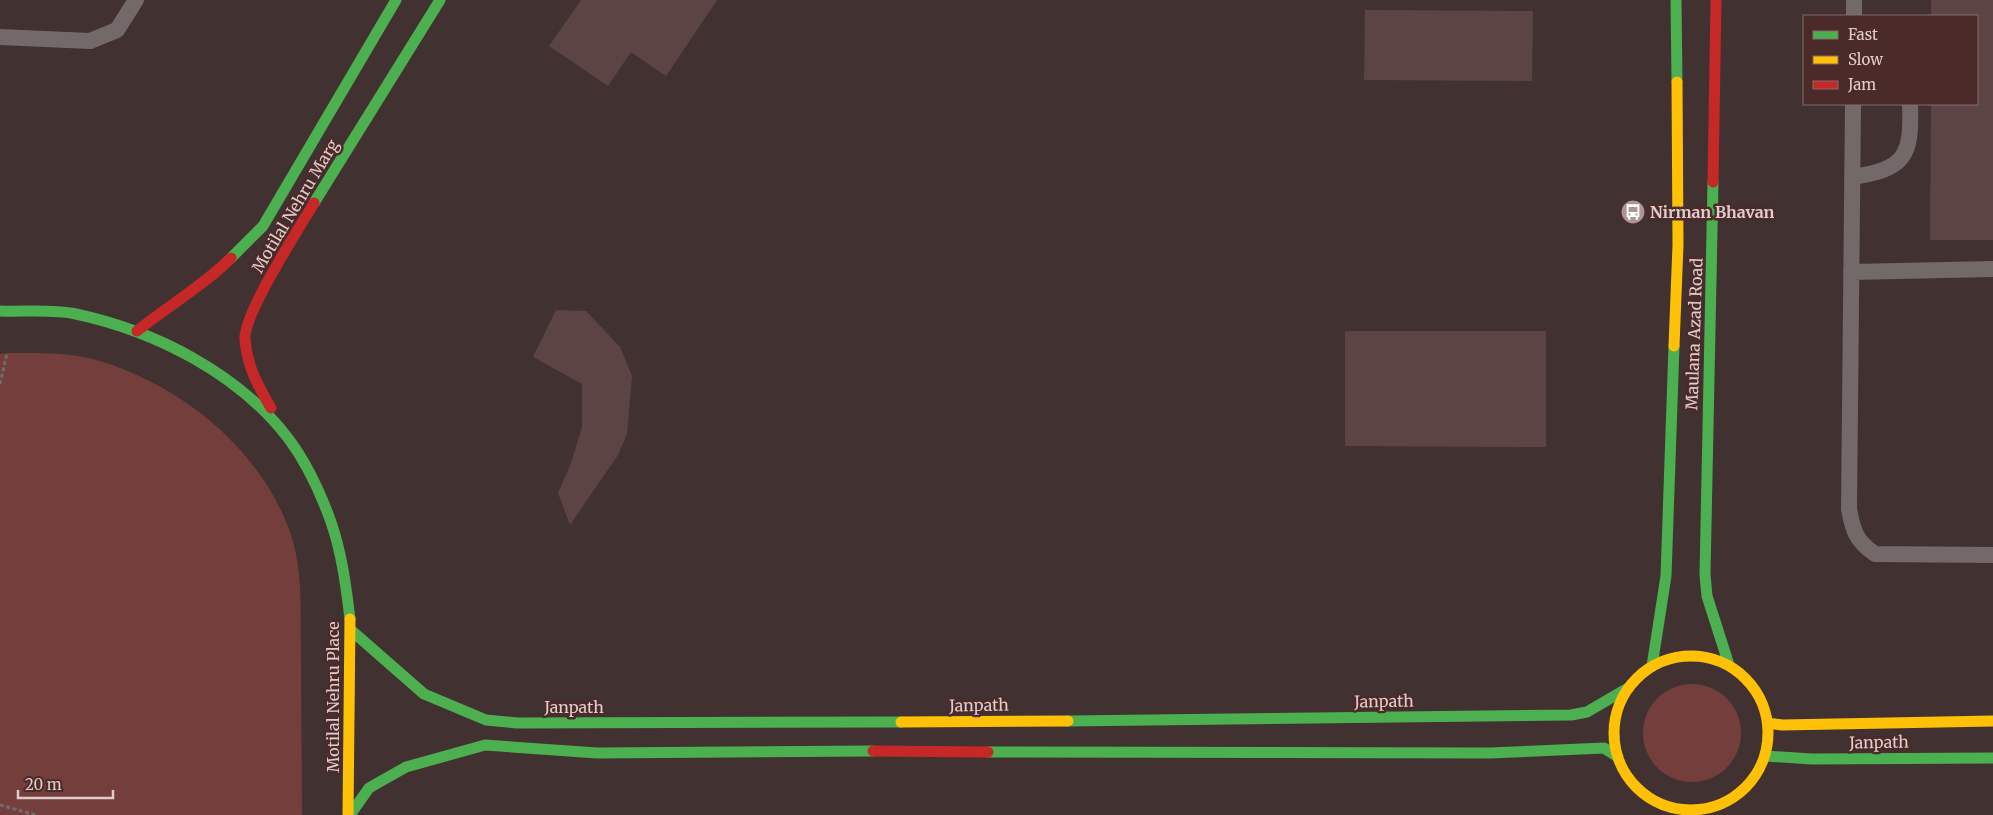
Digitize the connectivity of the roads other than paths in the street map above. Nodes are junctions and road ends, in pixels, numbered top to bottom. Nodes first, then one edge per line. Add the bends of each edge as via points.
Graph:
1 (136, 0) edge
2 (396, 0) edge
3 (440, 0) edge
4 (1676, 0) edge
5 (1716, 0) edge
6 (1854, 0) edge
7 (1854, 15) edge
8 (0, 37) edge
9 (1853, 105) edge
10 (1910, 105) edge
11 (1852, 177) junction
12 (1993, 269) edge
13 (1851, 272) junction
14 (0, 311) edge
15 (137, 331) junction
16 (288, 438) junction
17 (1993, 555) edge
18 (352, 630) junction
19 (1728, 665) junction
20 (1652, 666) junction
21 (1628, 688) junction
22 (1993, 721) edge
23 (1768, 723) junction
24 (1765, 756) junction
25 (1618, 757) junction
26 (1993, 758) edge
27 (1634, 785) junction
28 (1736, 796) junction
29 (1637, 800) dead end
30 (349, 815) edge
31 (1725, 815) edge

1 - 8 lane via 117,30 90,41
2 - 15 main road, Motilal Nehru Marg via 263,226 215,274
3 - 16 main road, Motilal Nehru Marg via 289,244 259,297 244,338 253,378
4 - 20 main road, Maulana Azad Road via 1676,313 1666,576
5 - 19 main road, Maulana Azad Road via 1705,575 1707,596
6 - 7 lane
9 - 11 lane
10 - 11 lane via 1911,132 1908,147 1900,160 1877,173
11 - 13 lane
12 - 13 lane
13 - 17 lane via 1849,509 1852,528 1861,544 1875,554
14 - 15 main road, Motilal Nehru Place via 74,314
15 - 16 main road, Motilal Nehru Place via 193,357 244,393
16 - 18 main road, Motilal Nehru Place via 307,468 331,522 344,569
18 - 21 main road, Janpath via 424,694 486,720 517,723 1571,715 1587,712
18 - 30 main road, Motilal Nehru Place
19 - 20 main road via 1710,657 1690,655 1670,658
19 - 23 main road via 1755,689
20 - 21 main road
21 - 25 main road via 1615,721
22 - 23 main road, Janpath
23 - 24 main road
24 - 26 main road, Janpath via 1812,759
24 - 28 main road via 1754,778
25 - 27 main road
25 - 30 main road via 1604,748 1298,754 597,753 485,744 406,767 369,788
27 - 28 main road via 1649,798 1683,810 1702,810
27 - 29 main road
28 - 31 main road

